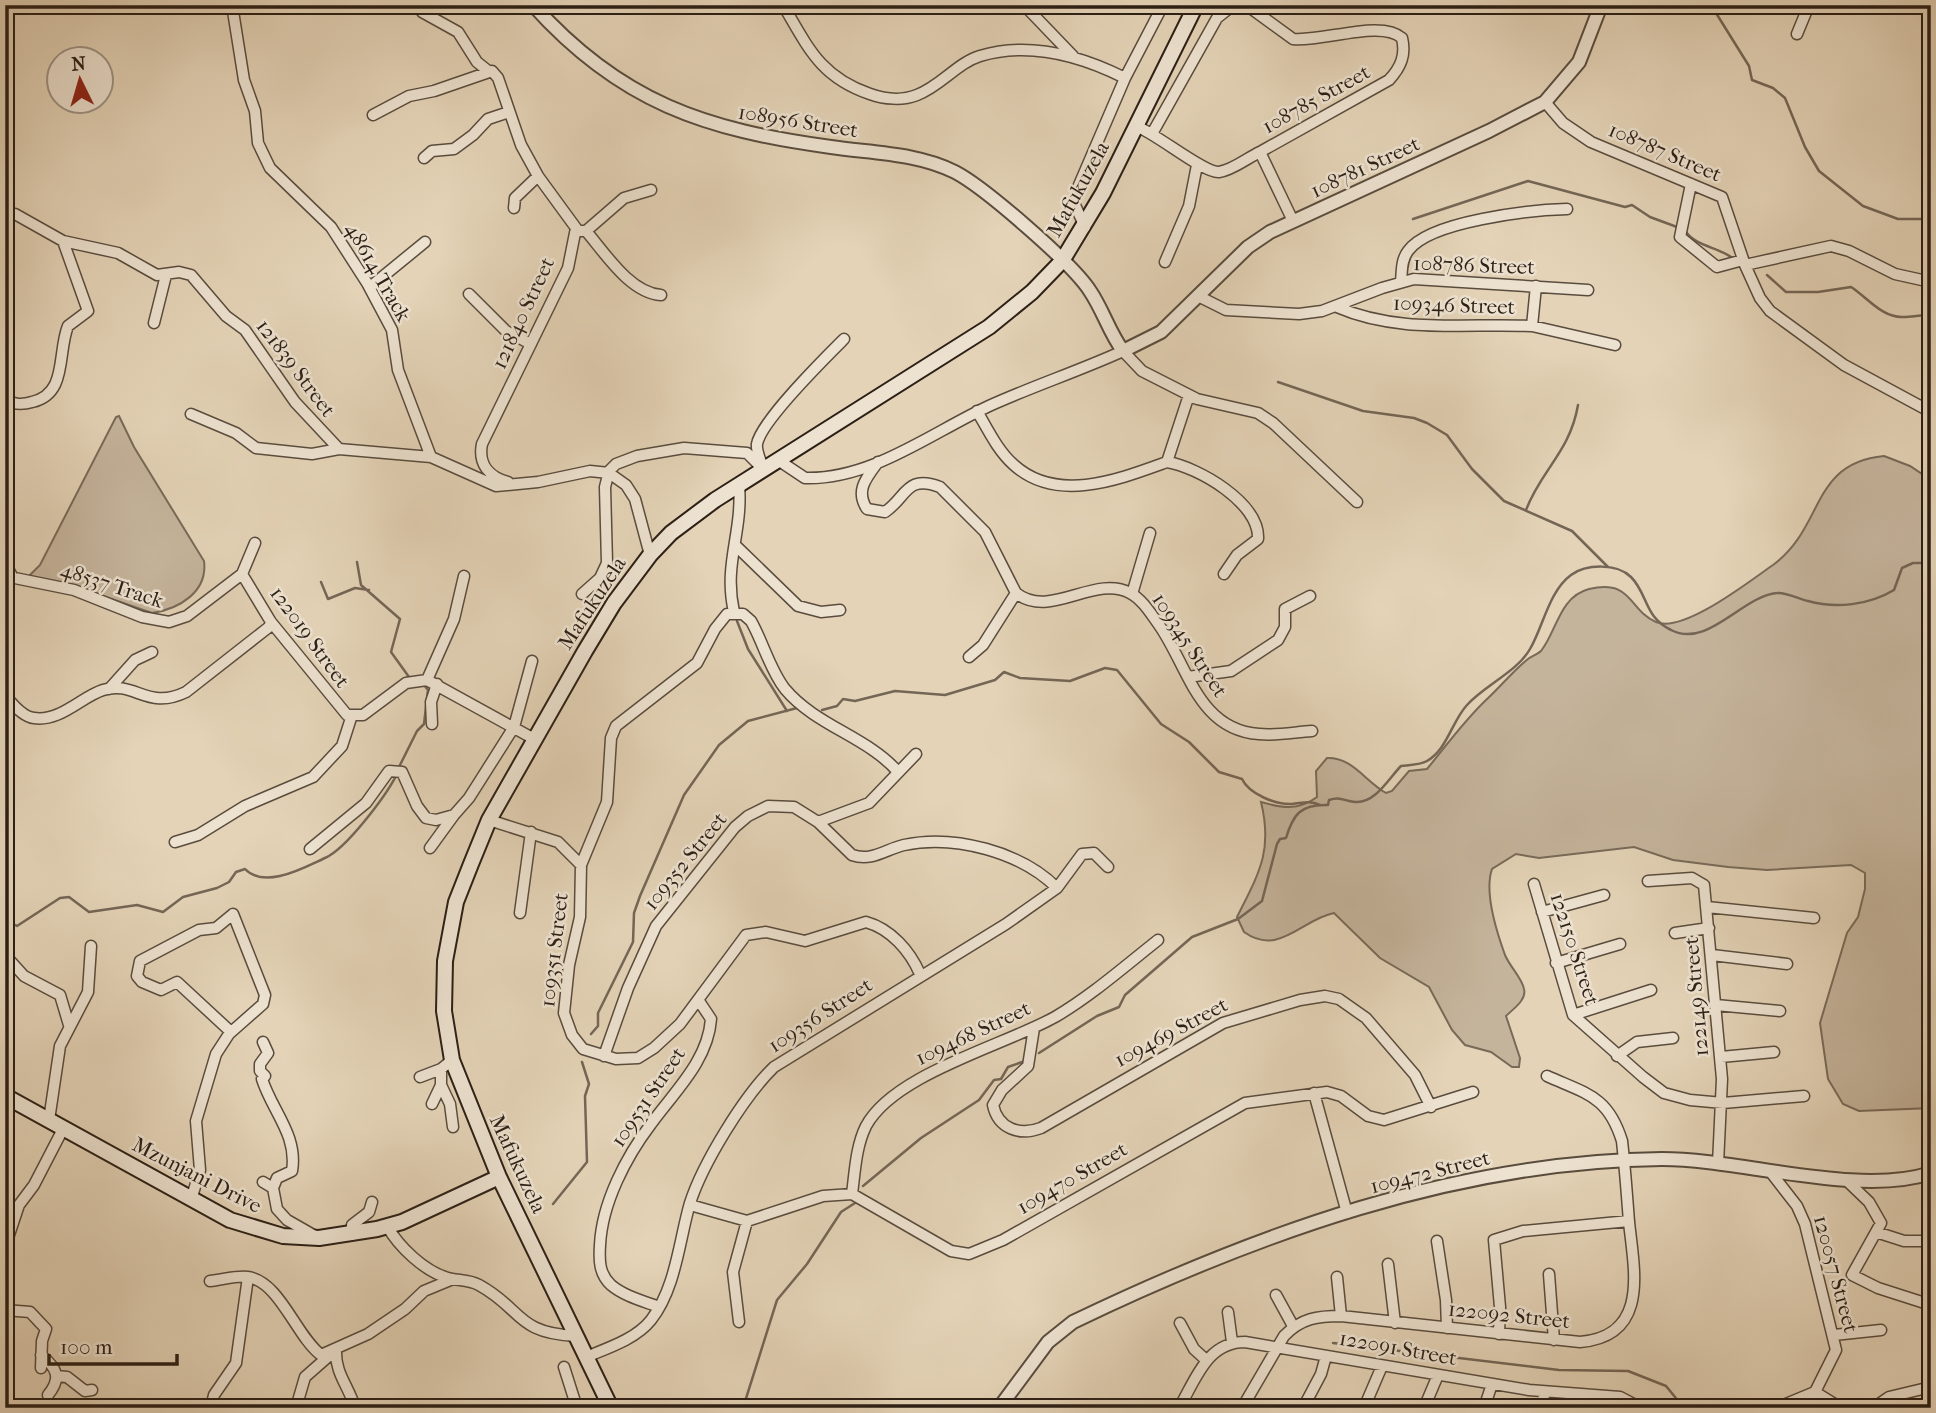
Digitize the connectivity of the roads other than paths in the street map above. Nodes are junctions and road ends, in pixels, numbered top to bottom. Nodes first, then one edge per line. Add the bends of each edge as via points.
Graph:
1 (232, 5) edge
2 (533, 5) edge
3 (783, 5) edge
4 (1024, 5) edge
5 (1163, 5) edge
6 (1196, 5) edge
7 (1601, 5) edge
8 (1809, 5) edge
9 (422, 12) dead end
10 (1797, 34) dead end
11 (1073, 57) junction
12 (487, 70) junction
13 (1125, 78) junction
14 (1545, 102) junction
15 (509, 112) junction
16 (373, 115) dead end
17 (1136, 126) junction
18 (1153, 132) junction
19 (1260, 152) junction
20 (424, 158) dead end
21 (1197, 164) junction
22 (538, 176) junction
23 (1691, 184) junction
24 (651, 190) dead end
25 (514, 208) dead end
26 (1567, 209) dead end
27 (5, 214) edge
28 (1293, 221) junction
29 (1085, 227) junction
30 (581, 231) junction
31 (63, 241) junction
32 (425, 242) dead end
33 (1062, 261) junction
34 (1165, 262) dead end
35 (1744, 263) junction
36 (166, 275) junction
37 (1401, 282) junction
38 (1931, 282) edge
39 (1536, 286) junction
40 (370, 287) junction
41 (1588, 290) dead end
42 (469, 294) dead end
43 (661, 295) dead end
44 (1200, 297) junction
45 (1337, 307) junction
46 (154, 323) dead end
47 (1532, 326) junction
48 (844, 339) dead end
49 (531, 344) junction
50 (1615, 345) dead end
51 (1123, 351) junction
52 (1189, 395) junction
53 (5, 399) edge
54 (977, 411) junction
55 (1931, 412) edge
56 (191, 414) dead end
57 (339, 449) junction
58 (430, 457) junction
59 (778, 460) junction
60 (878, 462) junction
61 (1167, 462) junction
62 (763, 469) junction
63 (609, 473) junction
64 (519, 485) junction
65 (739, 485) junction
66 (1357, 502) dead end
67 (1150, 533) dead end
68 (255, 543) dead end
69 (735, 545) junction
70 (650, 555) junction
71 (5, 563) edge
72 (1224, 573) dead end
73 (242, 574) junction
74 (8, 576) edge
75 (464, 576) dead end
76 (1016, 593) junction
77 (582, 594) dead end
78 (1132, 594) junction
79 (1310, 596) dead end
80 (840, 610) dead end
81 (734, 612) junction
82 (271, 622) junction
83 (152, 652) dead end
84 (969, 657) dead end
85 (532, 661) dead end
86 (1188, 677) junction
87 (432, 682) junction
88 (109, 689) junction
89 (5, 695) edge
90 (352, 715) junction
91 (432, 724) dead end
92 (514, 727) junction
93 (1312, 731) dead end
94 (536, 740) junction
95 (916, 754) dead end
96 (898, 772) junction
97 (454, 815) junction
98 (489, 820) junction
99 (818, 822) junction
100 (531, 832) junction
101 (175, 842) dead end
102 (430, 848) dead end
103 (310, 849) dead end
104 (581, 865) junction
105 (1108, 867) dead end
106 (1648, 881) dead end
107 (1534, 884) dead end
108 (1057, 888) junction
109 (1604, 895) dead end
110 (1707, 907) junction
111 (1542, 912) junction
112 (520, 913) dead end
113 (1814, 918) dead end
114 (1709, 928) junction
115 (1675, 933) dead end
116 (1158, 940) dead end
117 (1620, 944) dead end
118 (91, 946) dead end
119 (5, 955) edge
120 (1712, 955) junction
121 (1556, 963) junction
122 (1787, 964) dead end
123 (920, 974) junction
124 (1651, 990) dead end
125 (699, 1001) junction
126 (1716, 1005) junction
127 (1780, 1011) dead end
128 (1573, 1015) junction
129 (69, 1025) junction
130 (1034, 1028) junction
131 (231, 1032) junction
132 (1673, 1038) dead end
133 (263, 1042) dead end
134 (1773, 1052) dead end
135 (604, 1056) junction
136 (1617, 1056) junction
137 (1721, 1057) junction
138 (446, 1065) junction
139 (1547, 1076) dead end
140 (420, 1077) dead end
141 (441, 1085) junction
142 (1473, 1092) dead end
143 (1314, 1093) junction
144 (5, 1096) edge
145 (1804, 1096) dead end
146 (1723, 1103) junction
147 (432, 1104) dead end
148 (1431, 1107) junction
149 (49, 1120) junction
150 (453, 1127) dead end
151 (63, 1129) junction
152 (1625, 1161) junction
153 (1718, 1164) junction
154 (1769, 1170) junction
155 (1931, 1173) edge
156 (499, 1177) junction
157 (1844, 1178) junction
158 (263, 1182) dead end
159 (273, 1188) junction
160 (852, 1194) junction
161 (191, 1200) junction
162 (372, 1202) dead end
163 (690, 1205) junction
164 (1347, 1213) junction
165 (747, 1221) junction
166 (1629, 1221) junction
167 (387, 1226) junction
168 (1876, 1233) junction
169 (352, 1235) junction
170 (319, 1238) junction
171 (1437, 1241) dead end
172 (1931, 1241) edge
173 (6, 1254) edge
174 (1388, 1264) dead end
175 (1549, 1274) dead end
176 (248, 1277) junction
177 (1337, 1277) dead end
178 (453, 1279) junction
179 (210, 1282) dead end
180 (1276, 1295) dead end
181 (1931, 1305) edge
182 (659, 1307) junction
183 (5, 1310) edge
184 (1228, 1312) dead end
185 (1342, 1316) junction
186 (739, 1322) dead end
187 (1180, 1323) dead end
188 (1395, 1323) junction
189 (1293, 1326) junction
190 (1447, 1328) junction
191 (1881, 1330) dead end
192 (1499, 1334) junction
193 (1834, 1335) junction
194 (576, 1336) junction
195 (1554, 1339) junction
196 (1232, 1342) junction
197 (1276, 1347) junction
198 (336, 1350) junction
199 (41, 1355) junction
200 (1326, 1356) junction
201 (586, 1357) junction
202 (1206, 1360) junction
203 (1382, 1366) junction
204 (564, 1367) dead end
205 (41, 1368) dead end
206 (1438, 1375) junction
207 (57, 1376) junction
208 (1492, 1384) junction
209 (92, 1390) dead end
210 (1929, 1390) edge
211 (1544, 1392) junction
212 (1815, 1392) junction
213 (48, 1395) dead end
214 (211, 1408) edge
215 (296, 1408) edge
216 (355, 1408) edge
217 (577, 1408) edge
218 (611, 1408) edge
219 (999, 1408) edge
220 (1179, 1408) edge
221 (1242, 1408) edge
222 (1303, 1408) edge
223 (1364, 1408) edge
224 (1424, 1408) edge
225 (1484, 1408) edge
226 (1543, 1408) edge
227 (1641, 1408) edge
228 (1776, 1408) edge
229 (1841, 1408) edge
230 (1873, 1408) edge

1 - 40 street, 48614 Track via 244,80 265,162 331,227
2 - 33 street, 108956 Street via 576,48 649,99 755,136 943,166 985,193
3 - 11 street via 823,68 850,87 874,96 898,99 917,95 983,55 1031,50
4 - 11 street
5 - 13 street
6 - 17 main road, Mafukuzela
7 - 14 street, 108781 Street via 1579,62
8 - 10 street
9 - 12 street via 458,32
11 - 13 street
12 - 15 street via 498,78
12 - 16 street via 402,98
13 - 29 street via 1075,196 1074,208
14 - 23 street, 108787 Street via 1563,123 1591,142
14 - 28 street, 108781 Street
15 - 20 street via 488,119 454,149
15 - 22 street
17 - 18 street, 108785 Street
17 - 29 main road, Mafukuzela
18 - 19 street, 108785 Street via 1217,18 1232,6 1249,7 1293,39 1386,30 1402,38 1403,59 1389,80
18 - 21 street, 108785 Street
19 - 21 street, 108785 Street via 1220,172
19 - 28 street, 108785 Street
21 - 34 street via 1189,206
22 - 25 street via 514,198
22 - 30 street
23 - 35 street, 108787 Street via 1726,202
23 - 35 street via 1680,228 1687,245 1717,267
24 - 30 street via 624,198
26 - 37 street via 1479,221 1424,237 1405,256
27 - 31 street, 121839 Street via 15,214
28 - 44 street, 108781 Street via 1248,247
29 - 33 main road, Mafukuzela
30 - 43 street via 638,286
30 - 49 street, 121840 Street
31 - 36 street, 121839 Street via 118,253 152,273
31 - 53 street via 88,311 68,326 60,373 48,395 26,404
32 - 40 street
33 - 51 street, 108956 Street via 1091,292
33 - 59 main road, Mafukuzela via 989,327
35 - 38 street via 1831,246 1895,274
35 - 55 street, 108787 Street via 1764,305 1789,327 1851,370
36 - 46 street
36 - 57 street, 121839 Street via 191,275 226,316 245,330 295,402
37 - 39 street, 108786 Street via 1426,279
37 - 45 street, 108786 Street
39 - 41 street, 108786 Street
39 - 47 street, 109346 Street
40 - 58 street, 48614 Track via 392,330 398,370
42 - 49 street via 506,331
44 - 45 street, 108786 Street via 1226,310 1258,313 1309,313
44 - 51 street, 108781 Street via 1161,332
45 - 47 street, 109346 Street via 1385,323
47 - 50 street
48 - 62 street via 760,436 757,448
49 - 64 street, 121840 Street via 481,451 489,474
51 - 52 street via 1142,372
51 - 54 street
52 - 61 street
52 - 66 street via 1258,413
54 - 60 street
54 - 61 street via 1015,467 1058,488
56 - 57 street via 236,433 256,448 312,454
57 - 58 street
58 - 64 street via 490,484
59 - 60 street via 798,475 817,479
59 - 62 main road, Mafukuzela
60 - 76 street via 861,487 867,509 886,512 915,484 940,487 985,531
61 - 72 street via 1225,487 1255,526 1258,539 1237,555
62 - 63 street via 747,453 684,448 625,460
62 - 65 main road, Mafukuzela
63 - 64 street via 590,471
63 - 70 street via 626,485 635,499
63 - 77 street via 604,513 607,563 600,579
65 - 69 street via 740,523
65 - 70 main road, Mafukuzela via 681,526
67 - 78 street
68 - 73 street
69 - 80 street via 799,606 821,612
69 - 81 street via 729,580
70 - 94 main road, Mafukuzela via 614,603
71 - 74 street
73 - 74 street, 48537 Track via 187,615 161,622 91,595
73 - 82 street, 122019 Street
75 - 87 street
76 - 78 street, 109345 Street via 1037,603 1108,590
76 - 84 street via 983,645
78 - 86 street, 109345 Street via 1162,629
79 - 86 street via 1285,609 1285,627 1278,640 1239,667
81 - 96 street via 751,621 786,689
81 - 104 street via 721,618 697,663 615,726 605,810
82 - 88 street via 172,700
82 - 90 street, 122019 Street via 341,710
83 - 88 street via 135,660
85 - 92 street
86 - 93 street, 109345 Street via 1203,704 1231,727 1263,735
87 - 90 street, 122019 Street via 406,683 363,715
87 - 91 street
87 - 92 street
88 - 89 street via 37,719 24,714
90 - 101 street via 342,746 313,777
92 - 94 street
92 - 97 street
94 - 98 main road, Mafukuzela
95 - 96 street
96 - 99 street via 869,803
97 - 102 street
97 - 103 street via 426,818 402,772 389,771 366,803
98 - 100 street, 109351 Street
98 - 138 main road, Mafukuzela via 456,902 448,937
99 - 108 street, 109352 Street via 859,857 910,844 964,844 1031,868
99 - 135 street, 109352 Street via 784,805 755,811 735,827 656,926
100 - 104 street, 109351 Street via 558,842
100 - 112 street
104 - 135 street, 109351 Street via 580,918 564,1013 583,1049
105 - 108 street, 109356 Street via 1094,853 1086,852
106 - 110 street, 122149 Street via 1698,879 1704,885
107 - 111 street, 122150 Street
108 - 123 street, 109356 Street
109 - 111 street
110 - 113 street
110 - 114 street, 122149 Street
111 - 121 street, 122150 Street
114 - 115 street
114 - 120 street, 122149 Street
116 - 130 street, 109468 Street via 1074,1004
117 - 121 street
118 - 129 street via 88,992
119 - 129 street via 24,976 60,995
120 - 122 street
120 - 126 street, 122149 Street
121 - 128 street, 122150 Street
123 - 125 street, 109351 Street via 902,946 866,922 805,941 755,933 740,941
123 - 163 street, 109356 Street via 767,1074 699,1176
124 - 128 street
125 - 135 street, 109351 Street via 680,1024 638,1058
125 - 182 street, 109531 Street via 710,1019 707,1040 685,1082 637,1143 601,1226 599,1261 610,1284
126 - 127 street
126 - 137 street, 122149 Street
128 - 136 street, 122150 Street
129 - 149 street via 55,1066
130 - 148 street, 109469 Street via 1028,1066 993,1105 1003,1123 1020,1132 1047,1125 1223,1023 1325,996 1339,999 1366,1018 1415,1074
130 - 160 street, 109468 Street via 916,1081 884,1104 861,1140
131 - 131 street via 264,1004 265,995 233,914 216,928 199,930 140,961 137,976 161,990 177,982
131 - 161 street via 219,1045 196,1121 200,1170
132 - 136 street via 1637,1042
133 - 159 street via 268,1053 260,1064 262,1079 295,1154 292,1171 277,1178
134 - 137 street
136 - 146 street, 122150 Street via 1664,1093
137 - 146 street, 122149 Street
138 - 140 street
138 - 141 street
138 - 156 main road, Mafukuzela
139 - 152 street, 122092 Street via 1604,1103 1616,1120
141 - 147 street
141 - 150 street
142 - 148 street, 109470 Street
143 - 148 street, 109470 Street via 1336,1094 1377,1119
143 - 160 street, 109470 Street via 1236,1106 977,1252 951,1251
143 - 164 street
144 - 149 main road, Mzunjani Drive
145 - 146 street, 122150 Street
146 - 153 street, 122149 Street
149 - 151 main road, Mzunjani Drive
151 - 161 main road, Mzunjani Drive
151 - 173 street via 19,1205
152 - 153 street, 109472 Street
152 - 164 street, 109472 Street via 1497,1174
152 - 166 street, 122092 Street
153 - 154 street, 109472 Street
154 - 157 street, 109472 Street
154 - 193 street, 120057 Street via 1805,1224
155 - 157 street, 109472 Street via 1900,1179
156 - 167 main road, Mzunjani Drive
156 - 194 main road, Mafukuzela
157 - 168 street via 1876,1210 1881,1223
158 - 159 street
159 - 170 street via 277,1209 287,1220
160 - 165 street via 823,1196
161 - 170 main road, Mzunjani Drive via 257,1230
162 - 169 street via 369,1212 352,1225
163 - 165 street
163 - 182 street, 109356 Street
164 - 219 street, 109472 Street via 1232,1251 1073,1322 1048,1342
165 - 186 street via 733,1272
166 - 192 street via 1523,1231 1494,1240
166 - 195 street, 122092 Street via 1636,1282 1629,1312 1621,1324 1597,1340
167 - 169 main road, Mzunjani Drive
167 - 178 street via 405,1250
168 - 172 street via 1904,1241
168 - 181 street, 120057 Street via 1852,1271 1854,1277
169 - 170 main road, Mzunjani Drive
171 - 190 street
174 - 188 street
175 - 195 street
176 - 179 street
176 - 198 street via 258,1279 281,1301 321,1355
176 - 214 street via 236,1363 214,1395
177 - 185 street
178 - 194 street via 480,1285 541,1332
178 - 198 street via 424,1291 387,1322
180 - 189 street
182 - 201 street, 109356 Street via 641,1330
183 - 199 street via 30,1312 46,1329
184 - 196 street
185 - 188 street, 122092 Street
185 - 189 street, 122092 Street via 1308,1319
187 - 202 street via 1190,1344
188 - 190 street, 122092 Street
189 - 197 street
190 - 192 street, 122092 Street
191 - 193 street
192 - 195 street, 122092 Street
193 - 212 street, 120057 Street via 1836,1350
194 - 201 main road, Mafukuzela
196 - 197 street, 122091 Street
196 - 202 street
197 - 200 street, 122091 Street
197 - 221 street
198 - 215 street via 305,1377
198 - 216 street via 337,1372
199 - 205 street
199 - 207 street
200 - 203 street, 122091 Street
200 - 222 street
201 - 218 main road, Mafukuzela
202 - 220 street
203 - 206 street, 122091 Street
203 - 223 street
204 - 217 street
206 - 208 street, 122091 Street
206 - 224 street
207 - 209 street via 85,1391
207 - 213 street
208 - 211 street, 122091 Street
208 - 225 street
210 - 230 street via 1895,1395
211 - 226 street
211 - 227 street, 122091 Street via 1619,1397
212 - 228 street
212 - 229 street

